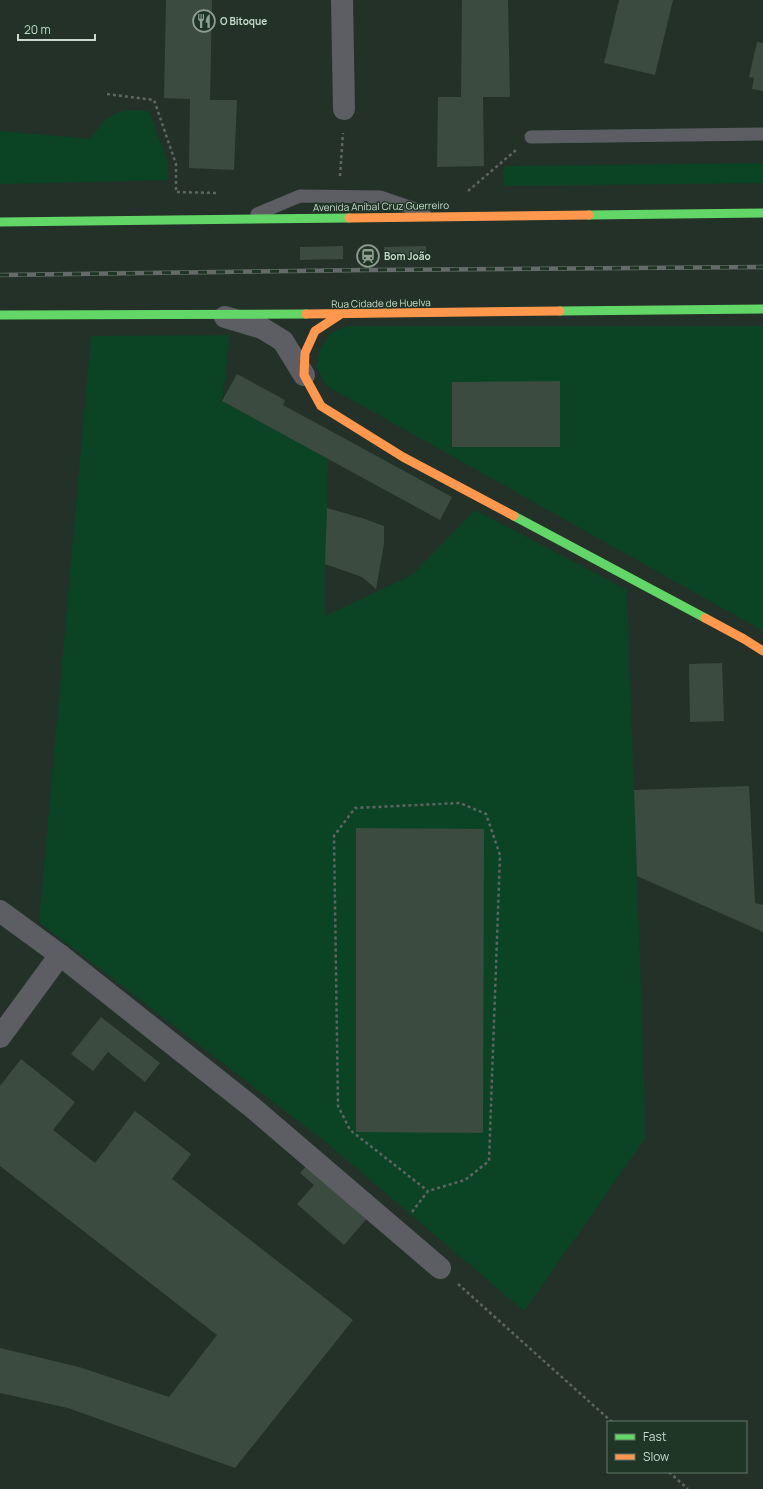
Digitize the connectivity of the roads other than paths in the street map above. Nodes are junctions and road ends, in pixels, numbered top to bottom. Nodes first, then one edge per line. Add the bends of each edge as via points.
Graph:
1 (342, 0) edge
2 (344, 110) road end
3 (763, 134) edge
4 (531, 137) road end
5 (763, 213) edge
6 (439, 217) junction
7 (246, 219) junction
8 (0, 222) edge
9 (763, 309) edge
10 (341, 314) junction
11 (0, 315) edge
12 (218, 315) junction
13 (304, 375) junction
14 (763, 651) edge
15 (0, 911) edge
16 (60, 956) junction
17 (0, 1037) edge
18 (440, 1268) road end

1 - 2 street
3 - 4 lane
5 - 6 street, Avenida Aníbal Cruz Guerreiro
6 - 7 street, Avenida Aníbal Cruz Guerreiro
6 - 7 lane via 380,197 300,196
7 - 8 street, Avenida Aníbal Cruz Guerreiro
9 - 10 street, Rua Cidade de Huelva
10 - 12 street, Rua Cidade de Huelva
10 - 13 street via 315,331 306,353
11 - 12 street, Rua Cidade de Huelva
12 - 13 street via 262,328 283,341
13 - 14 street via 321,406 403,457
15 - 16 street
16 - 17 street
16 - 18 street via 253,1108

